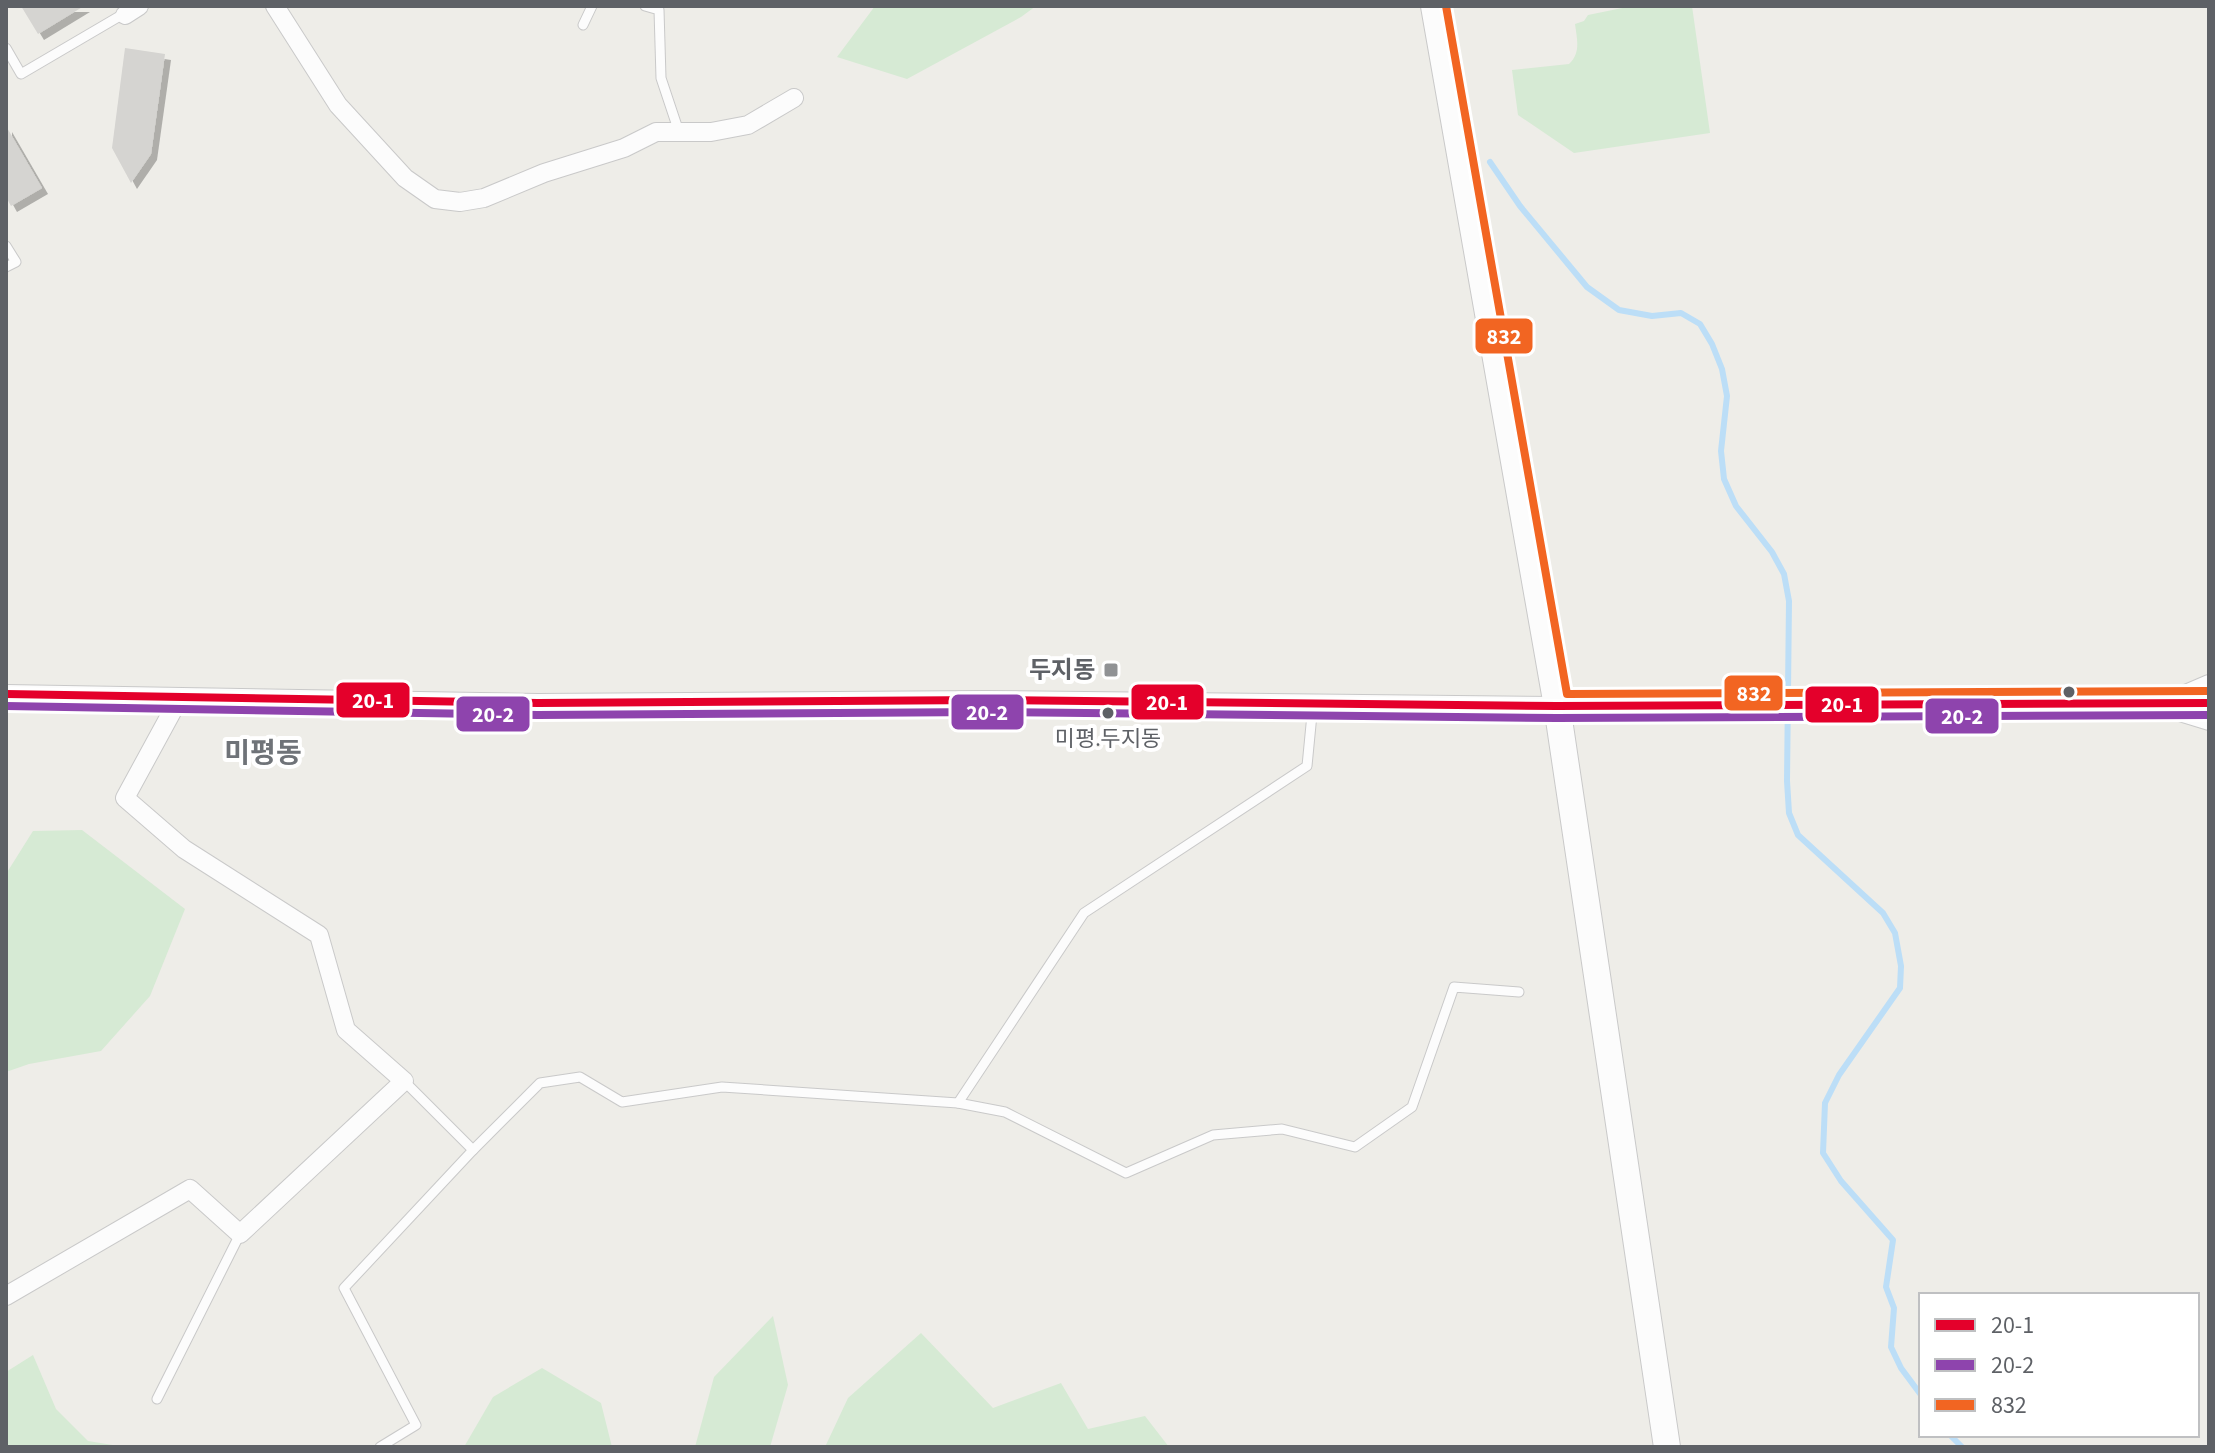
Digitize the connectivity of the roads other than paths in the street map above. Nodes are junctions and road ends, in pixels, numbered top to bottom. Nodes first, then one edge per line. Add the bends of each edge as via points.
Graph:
1 (275, 6) edge
2 (592, 6) edge
3 (645, 6) edge
4 (1434, 6) edge
5 (130, 9) edge
6 (583, 25) dead end
7 (6, 48) edge
8 (794, 98) dead end
9 (679, 132) junction
10 (6, 246) edge
11 (6, 267) edge
12 (2209, 684) edge
13 (6, 694) edge
14 (180, 697) junction
15 (2209, 703) edge
16 (1313, 704) junction
17 (2151, 704) junction
18 (1557, 706) junction
19 (2209, 721) edge
20 (1519, 992) dead end
21 (404, 1081) junction
22 (958, 1103) junction
23 (473, 1150) junction
24 (240, 1234) junction
25 (6, 1296) edge
26 (157, 1399) dead end
27 (380, 1447) edge
28 (1667, 1447) edge

1 - 9 street via 338,105 405,178 435,199 484,198 656,132
2 - 6 lane
3 - 9 lane via 659,10 661,78
4 - 18 street
5 - 7 lane via 21,74
8 - 9 street via 748,125
10 - 11 lane via 16,262
12 - 17 street
13 - 14 street
14 - 16 street
14 - 21 street via 125,798 184,849 319,935 346,1030
15 - 17 street
16 - 18 street
16 - 22 lane via 1307,766 1084,913
17 - 18 street
17 - 19 street
18 - 28 street
20 - 22 lane via 1454,987 1412,1107 1355,1147 1282,1129 1213,1135 1126,1173 1005,1112
21 - 23 lane
21 - 24 street
22 - 23 lane via 722,1087 622,1102 580,1077 540,1083
23 - 27 lane via 344,1288 416,1425
24 - 25 street via 190,1189
24 - 26 lane

